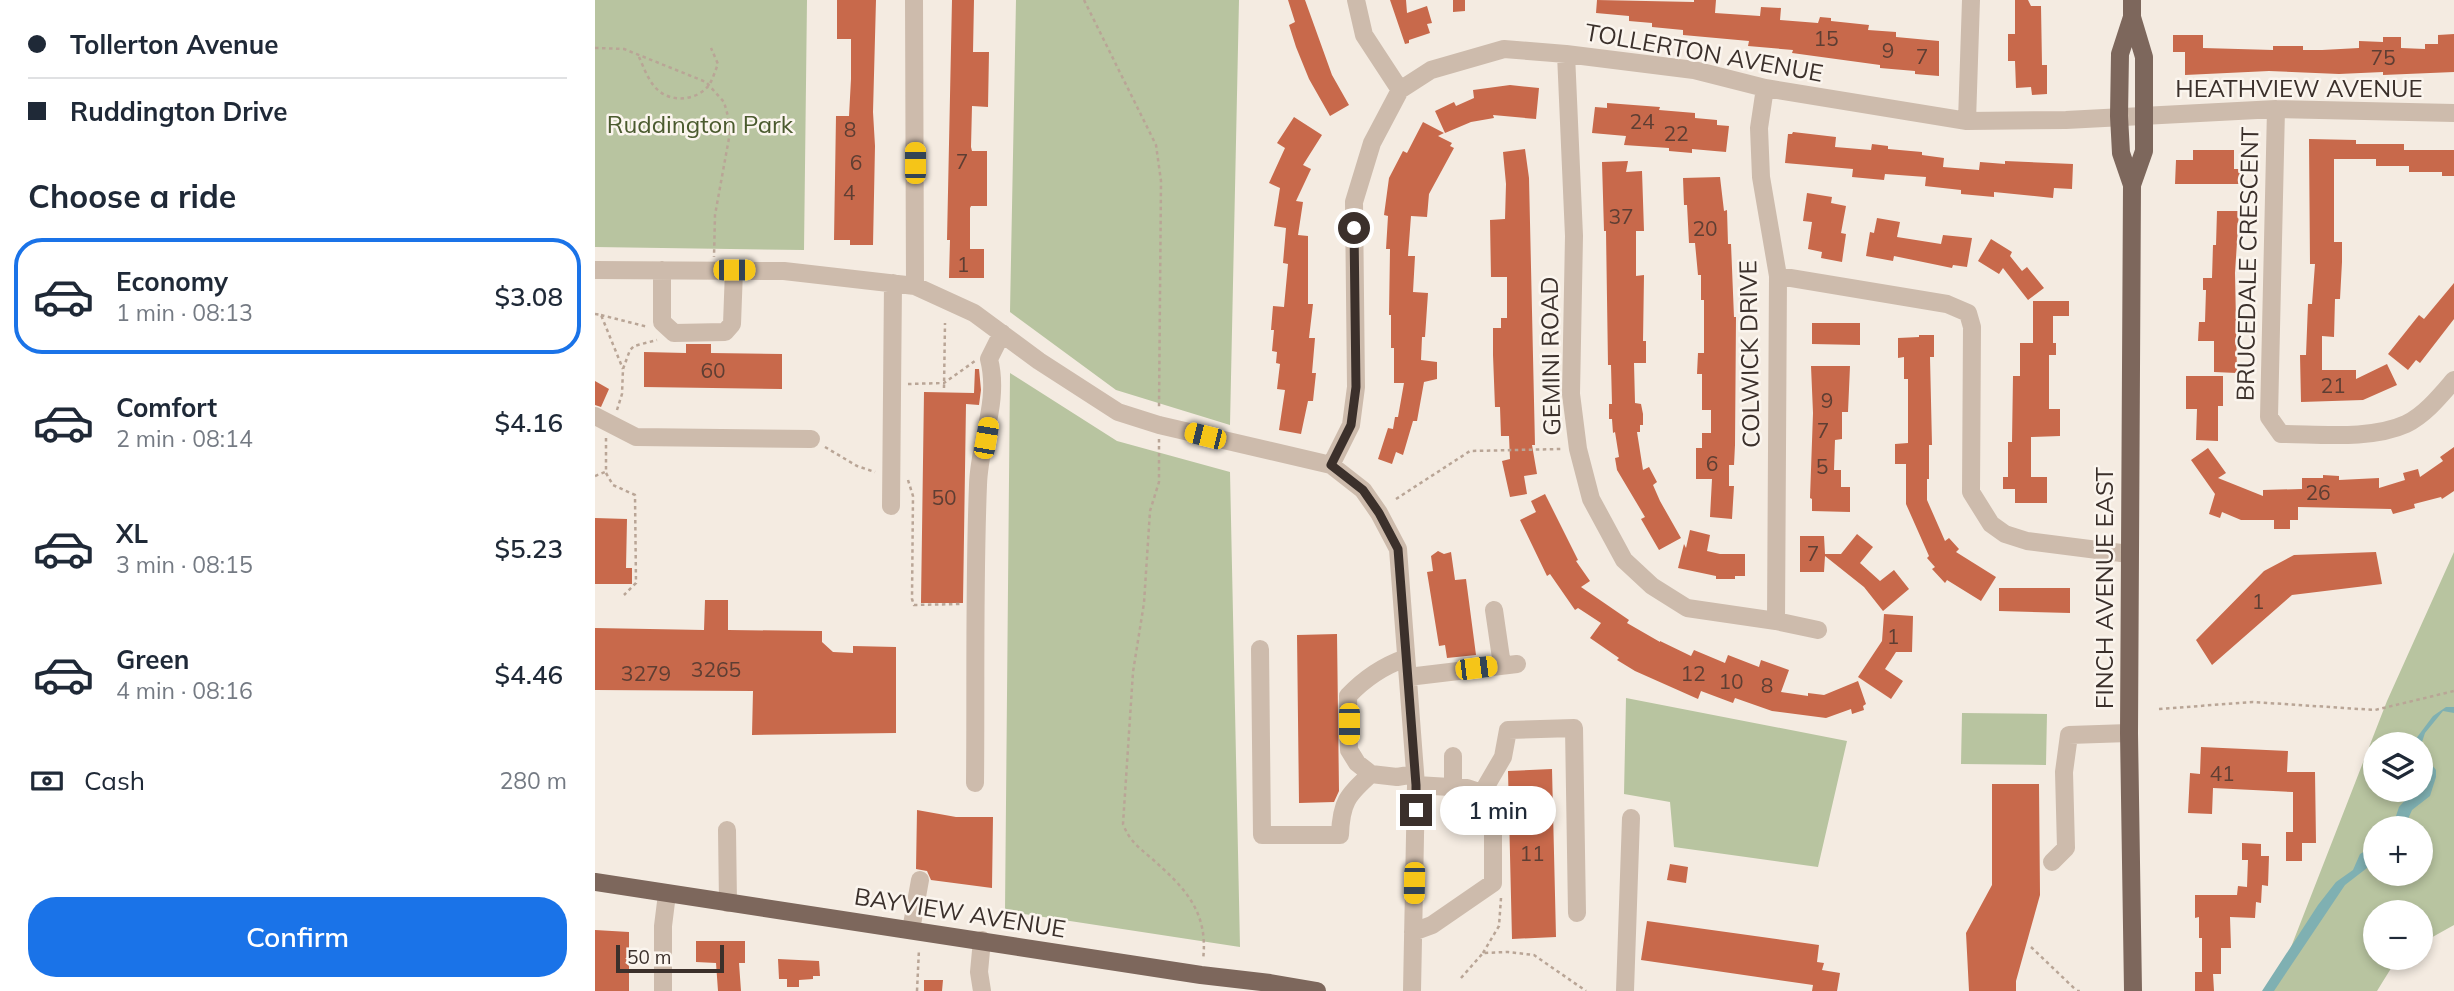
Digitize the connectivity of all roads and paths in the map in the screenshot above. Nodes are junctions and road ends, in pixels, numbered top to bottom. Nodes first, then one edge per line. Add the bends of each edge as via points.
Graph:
1 (914, 0) edge
2 (1084, 0) edge
3 (1356, 0) edge
4 (1972, 0) edge
5 (2132, 8) edge
6 (595, 48) edge
7 (711, 48) dead end
8 (1566, 54) junction
9 (638, 55) junction
10 (709, 86) junction
11 (1765, 88) junction
12 (1400, 90) junction
13 (2276, 109) junction
14 (2454, 113) edge
15 (2144, 115) junction
16 (2119, 117) junction
17 (1966, 121) junction
18 (2132, 185) junction
19 (595, 270) edge
20 (663, 270) junction
21 (714, 270) junction
22 (734, 270) junction
23 (1778, 276) junction
24 (893, 283) junction
25 (915, 286) junction
26 (595, 314) edge
27 (601, 315) junction
28 (945, 323) dead end
29 (669, 330) junction
30 (1002, 333) junction
31 (989, 360) junction
32 (623, 369) junction
33 (2454, 380) edge
34 (902, 384) dead end
35 (944, 385) junction
36 (1159, 410) dead end
37 (603, 420) edge
38 (1159, 436) dead end
39 (811, 439) joint
40 (1578, 449) junction
41 (1331, 465) junction
42 (905, 471) dead end
43 (606, 472) junction
44 (595, 475) edge
45 (881, 475) dead end
46 (1396, 499) dead end
47 (891, 506) dead end
48 (2129, 554) junction
49 (625, 595) dead end
50 (977, 603) junction
51 (1494, 610) dead end
52 (1776, 621) junction
53 (1818, 630) dead end
54 (1260, 649) dead end
55 (1406, 658) junction
56 (1408, 677) junction
57 (2454, 691) edge
58 (2159, 709) dead end
59 (2129, 733) junction
60 (1453, 756) dead end
61 (1371, 774) junction
62 (1416, 780) junction
63 (975, 783) dead end
64 (1453, 787) junction
65 (1482, 793) junction
66 (1630, 818) dead end
67 (727, 830) dead end
68 (2052, 862) dead end
69 (920, 880) dead end
70 (595, 882) edge
71 (1501, 890) dead end
72 (667, 894) junction
73 (728, 903) junction
74 (1577, 913) dead end
75 (916, 931) junction
76 (1413, 933) junction
77 (982, 940) junction
78 (2031, 947) dead end
79 (1483, 953) junction
80 (1203, 957) dead end
81 (1461, 978) dead end
82 (663, 991) edge
83 (917, 991) edge
84 (982, 991) edge
85 (1317, 991) edge
86 (1412, 991) edge
87 (1585, 991) edge
88 (1625, 991) edge
89 (2080, 991) edge
90 (2133, 991) edge

1 - 25 street
2 - 36 path via 1156,145 1161,181
3 - 12 street via 1364,35
4 - 17 street
5 - 15 main road, FINCH AVENUE EAST via 2144,57
5 - 16 main road, FINCH AVENUE EAST via 2120,54
6 - 9 path
7 - 10 path via 718,64
8 - 11 street, TOLLERTON AVENUE via 1694,70
8 - 12 street, TOLLERTON AVENUE via 1504,49 1431,70
8 - 40 street, GEMINI ROAD via 1574,236 1571,394
9 - 10 path
9 - 10 path via 660,92 678,99 695,97
10 - 21 path via 724,102 731,127 715,215
11 - 17 street, TOLLERTON AVENUE
11 - 23 street, COLWICK DRIVE via 1759,128 1761,177
12 - 41 street, TOLLERTON AVENUE via 1372,143 1354,202 1356,387 1351,425
13 - 14 street, HEATHVIEW AVENUE
13 - 15 street, HEATHVIEW AVENUE
13 - 33 street, BRUCEDALE CRESCENT via 2269,417 2281,434 2378,433 2408,424
15 - 16 street, TOLLERTON AVENUE
15 - 18 main road, FINCH AVENUE EAST via 2144,150
16 - 17 street, TOLLERTON AVENUE
16 - 18 main road, FINCH AVENUE EAST via 2121,153
18 - 48 main road, FINCH AVENUE EAST
19 - 20 street
20 - 21 street
20 - 29 street via 662,322
21 - 22 street
22 - 24 street
22 - 29 street via 728,330
23 - 48 street via 1947,304 1968,313 1972,327 1971,492 1991,524 2027,541
23 - 52 street, COLWICK DRIVE
24 - 25 street
24 - 47 street
25 - 30 street via 974,313
26 - 27 path
27 - 29 path
27 - 32 path
28 - 35 path
29 - 32 path via 666,338 634,346
30 - 31 street
30 - 41 street via 1118,412
31 - 35 path via 973,361
31 - 50 street via 993,396 978,481
32 - 37 path via 622,394
34 - 35 path
37 - 39 street via 636,437
37 - 43 path
38 - 80 path via 1159,482 1150,511 1144,603 1133,672 1123,824 1129,838 1191,898 1199,916
39 - 45 path
40 - 46 path via 1470,451
40 - 52 street, GEMINI ROAD via 1591,499 1617,548 1652,586 1687,608
41 - 55 street via 1363,490 1398,549
42 - 50 path via 913,496 914,605
43 - 44 path
43 - 49 path via 613,485 635,495 636,583
48 - 59 main road, FINCH AVENUE EAST
50 - 63 street
51 - 56 street via 1510,665
52 - 53 street, GEMINI ROAD
54 - 61 street via 1262,835 1340,835 1347,796
55 - 56 street
55 - 61 street via 1361,682 1348,696 1349,750
56 - 62 street
57 - 58 path via 2375,710 2253,702
59 - 68 street via 2069,735 2064,772 2066,848
59 - 90 main road, FINCH AVENUE EAST
60 - 64 street
61 - 62 street
62 - 64 street
62 - 76 street
64 - 65 street
65 - 74 street via 1503,757 1508,730 1574,728
65 - 76 street via 1493,822 1493,883
66 - 88 street
67 - 73 street
69 - 75 street
70 - 72 main road, BAYVIEW AVENUE
71 - 79 path via 1499,926
72 - 73 main road, BAYVIEW AVENUE
72 - 82 street
73 - 75 main road, BAYVIEW AVENUE
75 - 77 main road, BAYVIEW AVENUE
75 - 83 path
76 - 86 street
77 - 84 street
77 - 85 main road, BAYVIEW AVENUE
78 - 89 path
79 - 81 path
79 - 87 path via 1534,956

